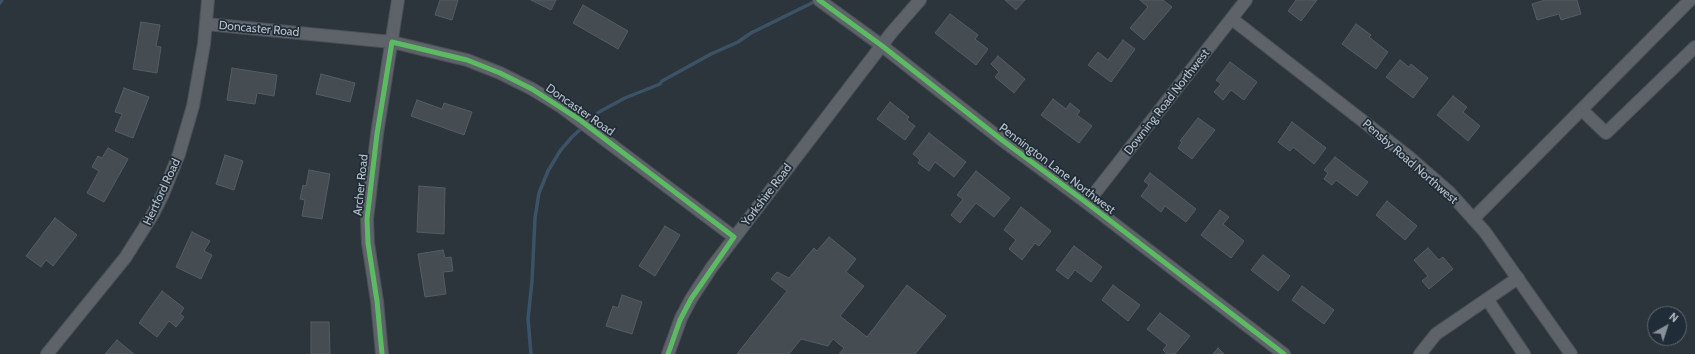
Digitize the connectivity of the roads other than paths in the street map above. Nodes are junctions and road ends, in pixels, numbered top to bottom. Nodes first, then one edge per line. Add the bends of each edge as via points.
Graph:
1 (208, 0) edge
2 (398, 0) edge
3 (819, 0) edge
4 (920, 0) edge
5 (1246, 0) edge
6 (1690, 0) edge
7 (1232, 19) junction
8 (206, 24) junction
9 (392, 42) junction
10 (881, 45) junction
11 (1695, 47) edge
12 (1582, 110) junction
13 (1087, 203) junction
14 (1473, 219) junction
15 (734, 237) junction
16 (1518, 278) junction
17 (1487, 299) junction
18 (47, 354) edge
19 (382, 354) edge
20 (668, 354) edge
21 (1284, 354) edge
22 (1420, 354) edge
23 (1524, 354) edge
24 (1571, 354) edge

1 - 8 street, Hertford Road
2 - 9 street, Archer Road
3 - 10 street, Pennington Lane Northwest
4 - 10 street, Yorkshire Road
5 - 7 street, Downing Road Northwest
6 - 12 street
7 - 13 street, Downing Road Northwest
7 - 14 street, Pensby Road Northwest via 1409,157
8 - 9 street, Doncaster Road
8 - 18 street, Hertford Road via 193,106 177,161 154,214 125,258
9 - 15 street, Doncaster Road via 467,60 532,89 580,120
9 - 19 street, Archer Road via 367,218
10 - 13 street, Pennington Lane Northwest
10 - 15 street, Yorkshire Road
11 - 12 street via 1606,133
12 - 14 street
13 - 21 street, Pennington Lane Northwest
14 - 16 street, Pensby Road Northwest
15 - 20 street, Yorkshire Road via 691,299 680,320
16 - 17 street
16 - 24 street, Pensby Road Northwest
17 - 22 street via 1436,334
17 - 23 street

